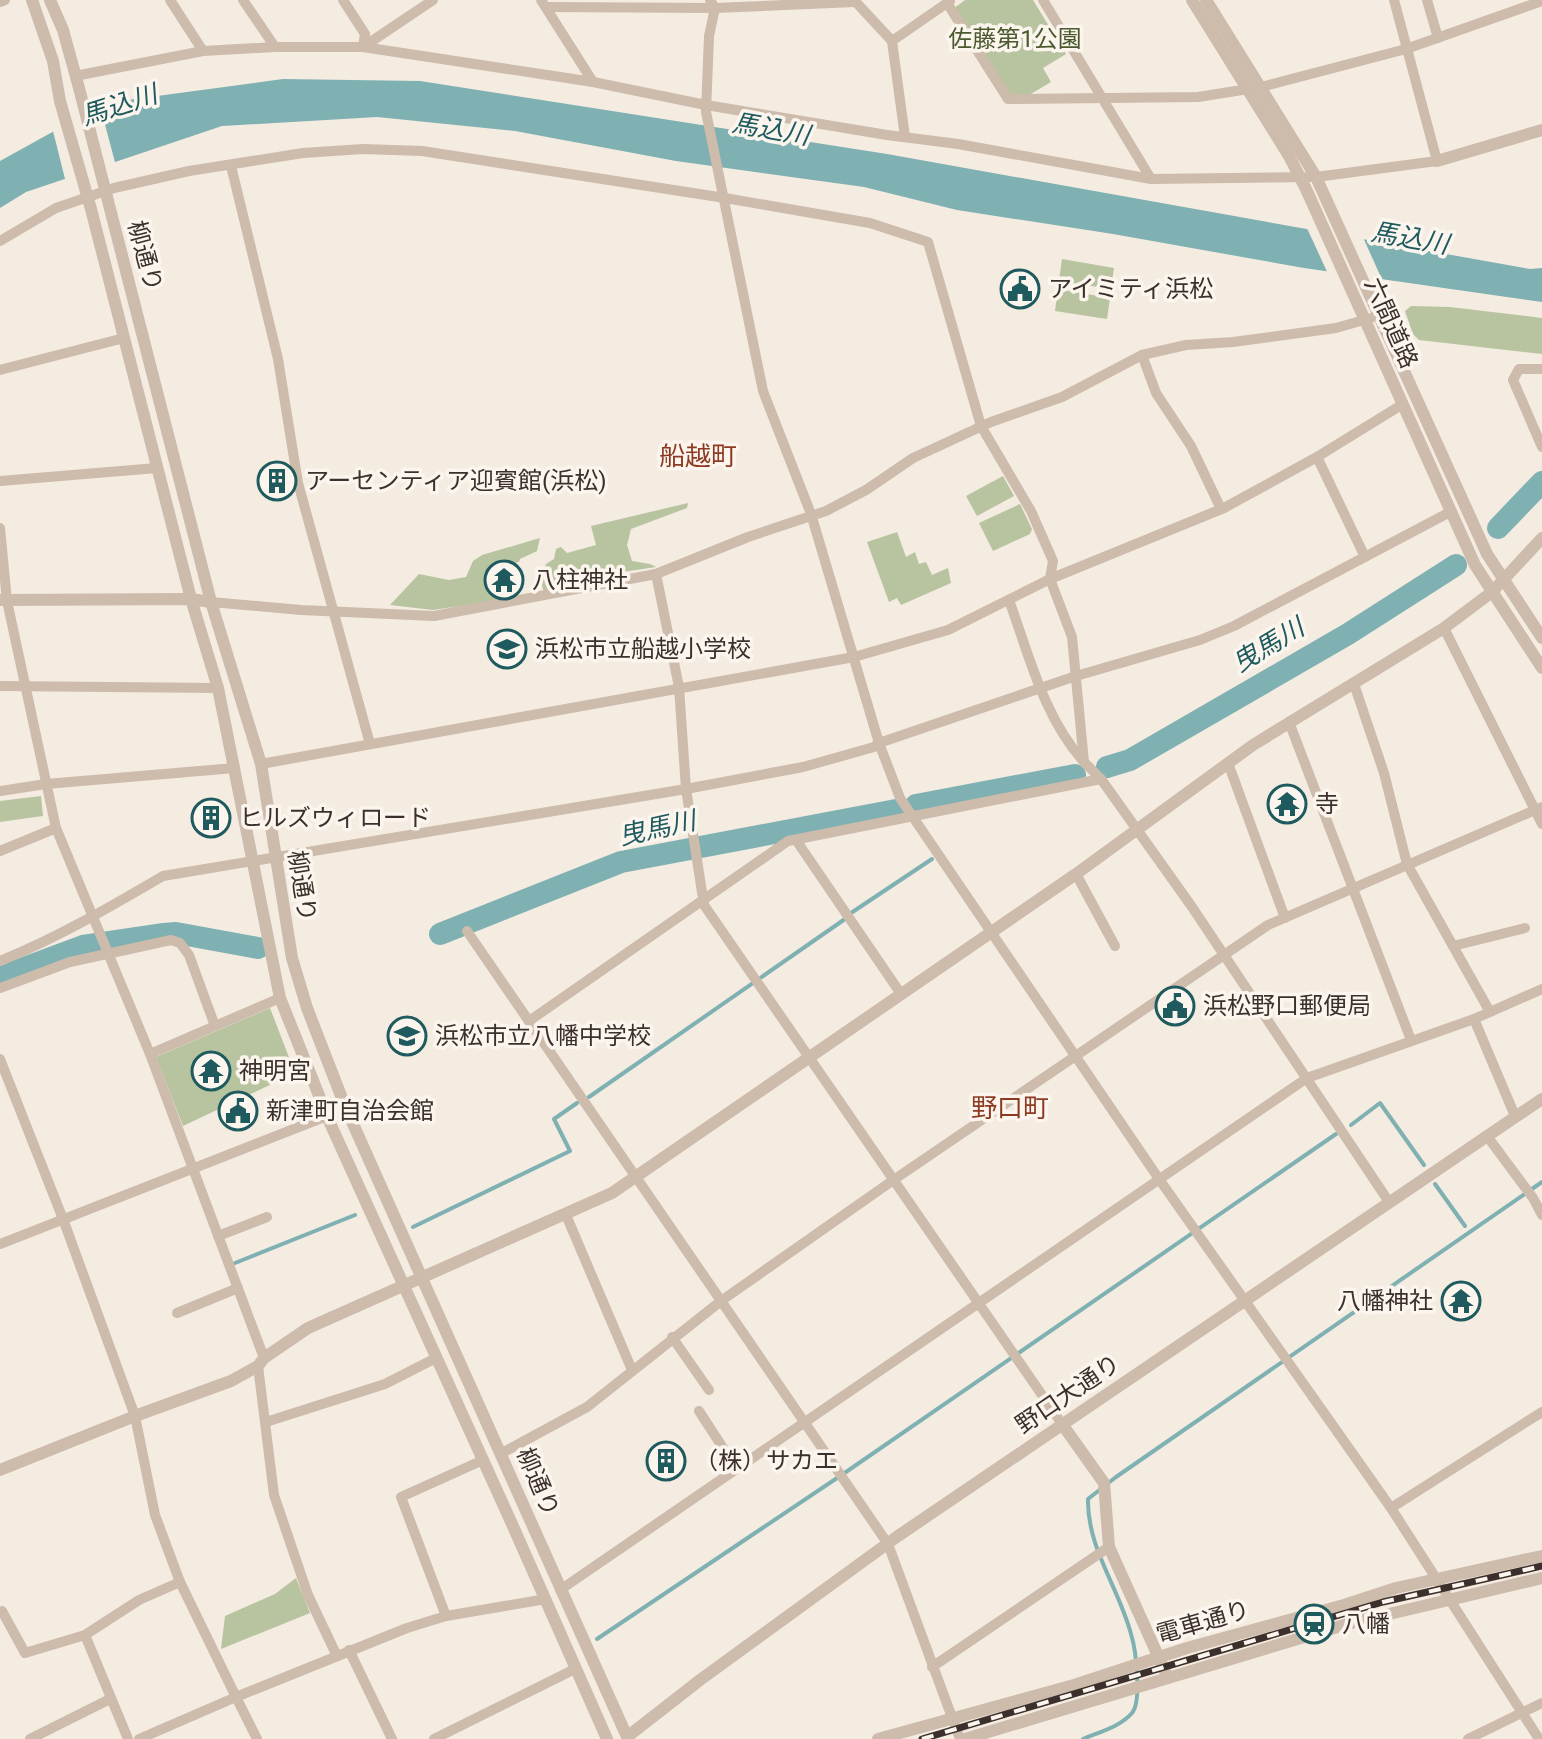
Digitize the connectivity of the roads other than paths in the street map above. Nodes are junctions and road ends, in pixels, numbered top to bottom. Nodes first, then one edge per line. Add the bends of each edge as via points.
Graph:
1 (32, 0) edge
2 (50, 0) edge
3 (170, 0) edge
4 (243, 0) edge
5 (343, 0) edge
6 (433, 0) edge
7 (1043, 0) edge
8 (1192, 0) edge
9 (1206, 0) edge
10 (1394, 0) edge
11 (1427, 0) edge
12 (855, 1) edge
13 (1542, 1) edge
14 (949, 2) edge
15 (544, 3) edge
16 (712, 4) edge
17 (1438, 38) junction
18 (892, 41) junction
19 (275, 47) junction
20 (363, 47) junction
21 (1406, 49) junction
22 (203, 51) junction
23 (77, 82) junction
24 (593, 82) junction
25 (1254, 88) junction
26 (1101, 97) junction
27 (706, 108) junction
28 (1542, 130) edge
29 (905, 137) junction
30 (1437, 161) junction
31 (231, 166) junction
32 (1300, 177) junction
33 (1151, 179) junction
34 (1318, 181) junction
35 (105, 191) junction
36 (85, 192) junction
37 (724, 195) junction
38 (0, 241) edge
39 (1379, 315) junction
40 (1365, 320) junction
41 (124, 338) junction
42 (1142, 355) junction
43 (1542, 369) edge
44 (0, 370) edge
45 (1403, 404) junction
46 (981, 426) junction
47 (1542, 447) edge
48 (1317, 457) junction
49 (157, 468) junction
50 (0, 481) edge
51 (1221, 509) junction
52 (1450, 512) junction
53 (811, 514) junction
54 (0, 528) edge
55 (1542, 538) edge
56 (1365, 557) junction
57 (656, 574) junction
58 (1503, 578) junction
59 (1050, 579) junction
60 (1492, 592) junction
61 (191, 599) junction
62 (4, 600) edge
63 (1009, 600) junction
64 (211, 602) junction
65 (334, 612) junction
66 (1444, 628) junction
67 (1542, 638) edge
68 (854, 657) junction
69 (1542, 668) edge
70 (1076, 676) junction
71 (1354, 684) junction
72 (26, 685) junction
73 (0, 686) edge
74 (679, 687) junction
75 (218, 688) junction
76 (1042, 688) junction
77 (1289, 722) junction
78 (879, 743) junction
79 (370, 744) junction
80 (1084, 762) junction
81 (1228, 763) junction
82 (261, 764) junction
83 (235, 768) junction
84 (1101, 779) junction
85 (46, 784) junction
86 (686, 789) junction
87 (0, 791) edge
88 (1539, 809) edge
89 (911, 817) junction
90 (1542, 824) edge
91 (56, 828) junction
92 (1138, 831) junction
93 (796, 840) junction
94 (0, 851) edge
95 (275, 859) junction
96 (253, 862) junction
97 (1407, 864) junction
98 (1076, 874) junction
99 (1351, 890) junction
100 (705, 900) junction
101 (92, 917) junction
102 (1285, 918) junction
103 (1525, 928) dead end
104 (467, 931) dead end
105 (990, 933) junction
106 (1115, 946) dead end
107 (1453, 946) junction
108 (106, 952) junction
109 (1222, 955) junction
110 (0, 961) edge
111 (0, 988) edge
112 (1542, 989) edge
113 (901, 994) junction
114 (280, 998) junction
115 (1490, 1012) junction
116 (1474, 1019) junction
117 (529, 1021) junction
118 (215, 1026) junction
119 (1411, 1040) junction
120 (150, 1054) junction
121 (1076, 1056) junction
122 (808, 1058) junction
123 (0, 1059) edge
124 (1307, 1078) junction
125 (1542, 1099) edge
126 (327, 1116) junction
127 (1515, 1116) junction
128 (1487, 1136) junction
129 (193, 1168) junction
130 (636, 1177) junction
131 (1159, 1179) junction
132 (892, 1181) junction
133 (1389, 1202) junction
134 (566, 1215) junction
135 (1542, 1215) edge
136 (267, 1217) dead end
137 (63, 1219) junction
138 (218, 1236) junction
139 (0, 1244) edge
140 (422, 1276) junction
141 (401, 1285) junction
142 (238, 1288) junction
143 (721, 1301) junction
144 (1243, 1301) junction
145 (978, 1302) junction
146 (177, 1313) dead end
147 (672, 1337) junction
148 (436, 1358) junction
149 (261, 1362) junction
150 (632, 1370) junction
151 (709, 1390) dead end
152 (699, 1411) dead end
153 (1542, 1412) edge
154 (135, 1416) junction
155 (266, 1422) junction
156 (804, 1422) junction
157 (1062, 1424) junction
158 (502, 1453) junction
159 (483, 1460) junction
160 (736, 1468) junction
161 (0, 1470) edge
162 (1391, 1508) junction
163 (888, 1544) junction
164 (1109, 1547) junction
165 (1542, 1556) edge
166 (1438, 1578) junction
167 (1542, 1578) edge
168 (180, 1582) junction
169 (560, 1590) junction
170 (546, 1599) junction
171 (1447, 1599) junction
172 (1, 1609) edge
173 (446, 1616) junction
174 (85, 1635) junction
175 (349, 1650) junction
176 (336, 1654) junction
177 (1160, 1657) junction
178 (932, 1667) junction
179 (575, 1669) junction
180 (1168, 1678) junction
181 (236, 1697) junction
182 (110, 1699) junction
183 (1542, 1703) edge
184 (1523, 1713) junction
185 (952, 1719) junction
186 (627, 1738) edge
187 (30, 1739) edge
188 (128, 1739) edge
189 (139, 1739) edge
190 (257, 1739) edge
191 (392, 1739) edge
192 (434, 1739) edge
193 (607, 1739) edge
194 (878, 1739) edge
195 (962, 1739) edge
196 (1468, 1739) edge
197 (1539, 1739) edge

1 - 36 street, 柳通り via 53,61
2 - 23 street, 柳通り
3 - 22 street
4 - 19 street
5 - 20 street via 365,34
6 - 20 street
7 - 26 street
8 - 25 street, 六間道路
9 - 25 street, 六間道路
10 - 21 street
11 - 17 street
12 - 16 street
12 - 18 street
13 - 17 street
14 - 18 street
14 - 26 street via 1008,99
15 - 16 street
15 - 24 street
16 - 27 street
17 - 21 street
18 - 29 street
19 - 20 street
19 - 22 street
20 - 24 street
21 - 25 street
21 - 30 street
22 - 23 street
23 - 35 street, 柳通り
24 - 27 street
25 - 26 street via 1198,97
25 - 32 street, 六間道路
25 - 34 street, 六間道路
26 - 33 street
27 - 29 street
27 - 37 street
28 - 30 street
29 - 33 street
30 - 34 street
31 - 35 street
31 - 37 street via 303,153 422,151
31 - 65 street via 278,359 298,483
32 - 33 street
32 - 34 street
32 - 40 street, 六間道路
34 - 39 street, 六間道路
35 - 36 street
35 - 64 street, 柳通り
36 - 38 street
36 - 41 street, 柳通り
37 - 46 street via 870,223 928,242
37 - 53 street via 763,391
39 - 40 street
39 - 58 street, 六間道路 via 1487,554
40 - 42 street
40 - 45 street, 六間道路
41 - 44 street
41 - 49 street, 柳通り
42 - 46 street via 1062,397
42 - 51 street via 1156,393 1191,446
43 - 47 street via 1519,369 1513,380
45 - 48 street
45 - 52 street, 六間道路
46 - 53 street via 913,458 826,511
46 - 59 street via 1031,511 1053,561
48 - 51 street
48 - 56 street
49 - 50 street
49 - 61 street, 柳通り
51 - 59 street
52 - 56 street
52 - 60 street, 六間道路
53 - 57 street
53 - 68 street
54 - 62 street
55 - 58 street
56 - 70 street via 1223,631
57 - 65 street via 434,616
57 - 74 street
58 - 60 street
58 - 67 street, 六間道路
59 - 63 street
59 - 70 street via 1072,637
60 - 66 street
60 - 69 street, 六間道路
61 - 62 street
61 - 64 street
61 - 75 street, 柳通り
62 - 72 street
63 - 68 street via 948,630
63 - 76 street
64 - 65 street
64 - 82 street, 柳通り
65 - 79 street
66 - 71 street
66 - 88 street
68 - 74 street
68 - 78 street
70 - 76 street
70 - 80 street
71 - 77 street
71 - 97 street
72 - 73 street
72 - 75 street
72 - 85 street
74 - 79 street
74 - 86 street
75 - 83 street, 柳通り
76 - 78 street
76 - 80 street via 1065,741
77 - 81 street
77 - 99 street
78 - 86 street via 803,767
78 - 89 street
79 - 82 street
80 - 84 street
81 - 92 street
81 - 102 street
82 - 95 street, 柳通り
83 - 85 street
83 - 96 street, 柳通り
84 - 89 street
84 - 92 street
85 - 87 street
85 - 91 street
86 - 95 street
86 - 100 street
88 - 90 street
88 - 97 street
89 - 93 street
89 - 105 street
91 - 94 street
91 - 101 street
92 - 98 street
92 - 109 street
93 - 100 street
93 - 113 street
95 - 96 street
95 - 140 street, 柳通り via 292,958 307,1008
96 - 101 street via 163,876
96 - 114 street, 柳通り
97 - 99 street
97 - 107 street
98 - 105 street
98 - 106 street
99 - 102 street
99 - 119 street
100 - 117 street
100 - 122 street
101 - 108 street
101 - 110 street
102 - 109 street
103 - 107 street
104 - 117 street
105 - 113 street
105 - 121 street
107 - 115 street
108 - 111 street
108 - 118 street via 171,940 180,943
108 - 120 street
109 - 121 street
109 - 124 street
112 - 115 street
113 - 122 street
114 - 118 street
114 - 126 street, 柳通り
115 - 116 street
116 - 119 street
116 - 127 street
117 - 130 street
118 - 120 street
119 - 124 street
120 - 129 street
121 - 131 street
121 - 132 street
122 - 130 street
122 - 132 street
123 - 137 street
124 - 131 street
124 - 133 street
125 - 127 street, 野口大通り
126 - 129 street
126 - 141 street, 柳通り
127 - 128 street, 野口大通り
128 - 133 street, 野口大通り
128 - 135 street
129 - 137 street
129 - 138 street
130 - 134 street
130 - 143 street
131 - 144 street
131 - 145 street
132 - 143 street
132 - 145 street
133 - 144 street, 野口大通り
134 - 140 street
134 - 150 street
136 - 138 street
137 - 139 street
137 - 154 street
138 - 142 street
140 - 141 street
140 - 158 street, 柳通り
141 - 148 street, 柳通り
141 - 149 street via 308,1328
142 - 146 street
142 - 149 street
143 - 147 street
143 - 156 street
144 - 157 street, 野口大通り
144 - 162 street
145 - 156 street
145 - 157 street
147 - 150 street
147 - 151 street
148 - 155 street via 385,1384
148 - 159 street, 柳通り
149 - 154 street via 231,1381
149 - 155 street
150 - 158 street via 587,1407
152 - 160 street
153 - 162 street
154 - 161 street
154 - 168 street via 155,1515
155 - 176 street via 274,1495 308,1595
156 - 160 street
156 - 163 street
157 - 163 street, 野口大通り
157 - 164 street via 1104,1483
158 - 169 street, 柳通り
159 - 170 street, 柳通り
159 - 173 street via 401,1497
160 - 169 street
162 - 166 street
163 - 178 street
163 - 186 street, 野口大通り
164 - 177 street
164 - 178 street
165 - 166 street, 電車通り
166 - 171 street
166 - 177 street, 電車通り
167 - 171 street, 電車通り
168 - 174 street via 139,1600
168 - 181 street
169 - 186 street, 柳通り
170 - 173 street
170 - 179 street, 柳通り
171 - 180 street, 電車通り
171 - 184 street
172 - 174 street via 25,1653
173 - 175 street
174 - 182 street
175 - 176 street
175 - 191 street
176 - 181 street
177 - 180 street
177 - 185 street, 電車通り
178 - 185 street
179 - 192 street
179 - 193 street, 柳通り
180 - 195 street, 電車通り
181 - 189 street
181 - 190 street
182 - 187 street
182 - 188 street
183 - 184 street
184 - 196 street
184 - 197 street
185 - 194 street, 電車通り
185 - 195 street

